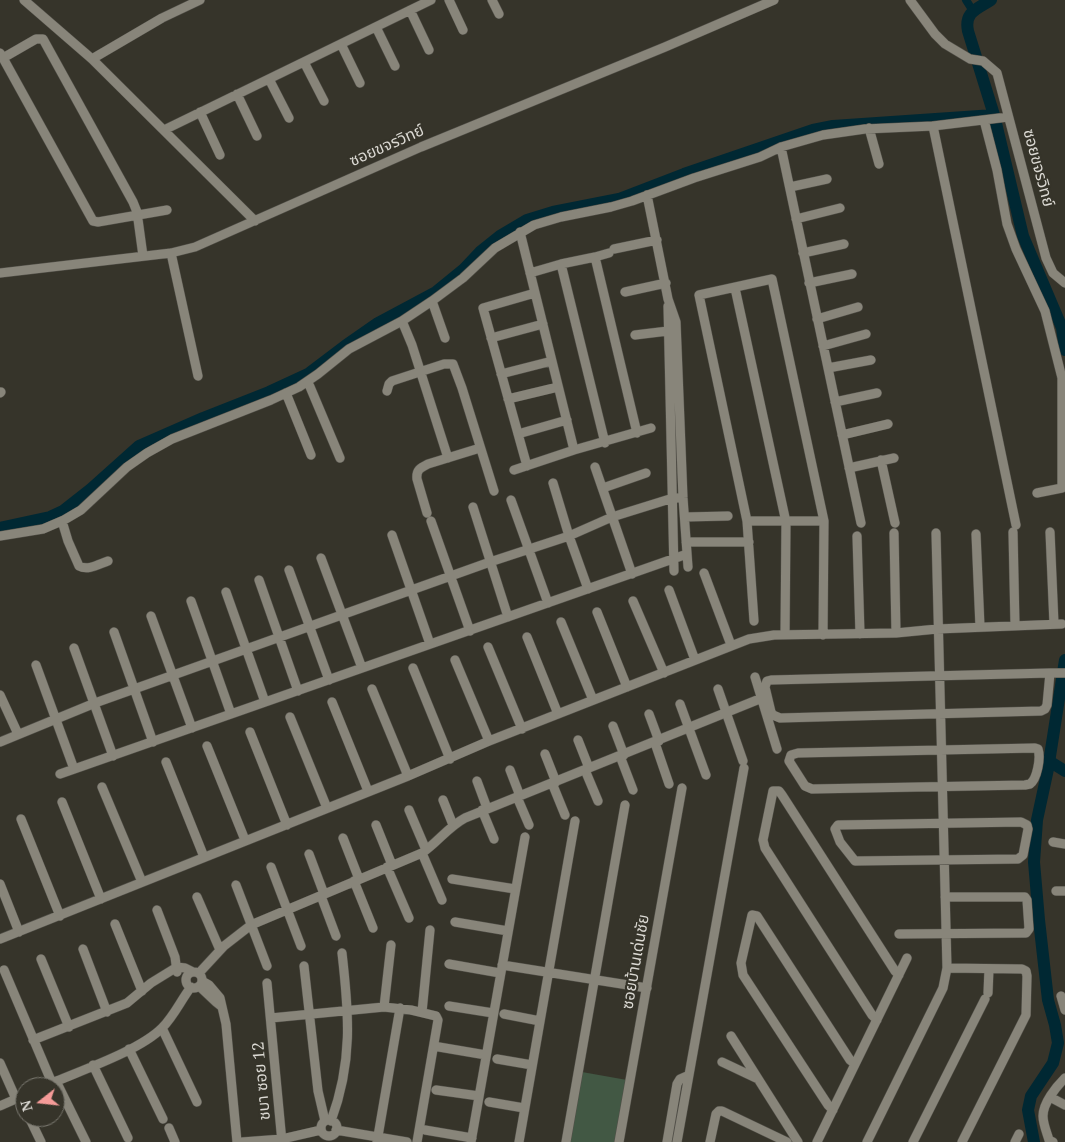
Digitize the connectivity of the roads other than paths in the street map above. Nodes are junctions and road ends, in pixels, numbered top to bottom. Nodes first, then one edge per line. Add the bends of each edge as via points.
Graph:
1 (24, 0) edge
2 (200, 0) edge
3 (431, 0) edge
4 (449, 0) edge
5 (492, 0) edge
6 (774, 0) edge
7 (910, 0) edge
8 (410, 10) junction
9 (499, 14) dead end
10 (376, 27) junction
11 (463, 30) dead end
12 (341, 44) junction
13 (429, 50) dead end
14 (1, 55) edge
15 (92, 59) junction
16 (304, 62) junction
17 (395, 66) dead end
18 (269, 79) junction
19 (360, 83) dead end
20 (237, 94) junction
21 (324, 101) dead end
22 (200, 112) junction
23 (289, 118) dead end
24 (1005, 118) junction
25 (984, 120) junction
26 (933, 126) junction
27 (869, 128) junction
28 (164, 130) junction
29 (257, 136) dead end
30 (781, 147) junction
31 (220, 155) dead end
32 (879, 164) dead end
33 (828, 179) dead end
34 (790, 187) junction
35 (647, 195) junction
36 (840, 208) dead end
37 (167, 210) dead end
38 (138, 216) junction
39 (796, 219) junction
40 (255, 221) junction
41 (520, 232) junction
42 (657, 240) junction
43 (844, 244) dead end
44 (171, 253) junction
45 (803, 253) junction
46 (143, 256) junction
47 (595, 257) junction
48 (561, 264) junction
49 (0, 273) edge
50 (530, 273) junction
51 (852, 274) dead end
52 (666, 283) junction
53 (809, 283) junction
54 (1065, 283) edge
55 (735, 288) junction
56 (625, 292) dead end
57 (535, 293) junction
58 (668, 299) junction
59 (432, 302) junction
60 (858, 307) dead end
61 (817, 319) junction
62 (402, 320) junction
63 (543, 324) junction
64 (668, 331) junction
65 (866, 334) dead end
66 (635, 335) dead end
67 (445, 338) dead end
68 (491, 338) junction
69 (823, 346) junction
70 (871, 360) dead end
71 (552, 361) junction
72 (828, 368) junction
73 (420, 371) junction
74 (501, 374) junction
75 (198, 376) dead end
76 (308, 382) junction
77 (558, 387) junction
78 (387, 391) dead end
79 (286, 393) junction
80 (877, 393) dead end
81 (508, 400) junction
82 (835, 402) junction
83 (567, 420) junction
84 (888, 424) dead end
85 (652, 428) dead end
86 (637, 433) junction
87 (518, 434) junction
88 (842, 435) junction
89 (605, 442) junction
90 (480, 448) junction
91 (574, 450) junction
92 (311, 455) dead end
93 (340, 458) dead end
94 (448, 458) junction
95 (894, 458) dead end
96 (881, 460) junction
97 (527, 466) junction
98 (595, 467) dead end
99 (849, 468) junction
100 (514, 470) dead end
101 (646, 473) dead end
102 (553, 483) dead end
103 (603, 488) junction
104 (494, 491) dead end
105 (1037, 493) dead end
106 (673, 498) junction
107 (683, 498) junction
108 (511, 500) dead end
109 (473, 507) dead end
110 (728, 516) dead end
111 (612, 517) junction
112 (685, 517) junction
113 (62, 521) junction
114 (747, 521) junction
115 (824, 521) junction
116 (786, 522) junction
117 (861, 523) dead end
118 (894, 523) dead end
119 (1050, 532) dead end
120 (936, 533) dead end
121 (894, 534) dead end
122 (976, 534) dead end
123 (392, 535) dead end
124 (0, 536) edge
125 (569, 536) junction
126 (857, 536) dead end
127 (686, 542) junction
128 (749, 542) junction
129 (529, 550) junction
130 (688, 554) junction
131 (321, 558) dead end
132 (675, 559) junction
133 (108, 561) dead end
134 (490, 562) junction
135 (688, 567) dead end
136 (289, 570) dead end
137 (674, 571) dead end
138 (704, 573) dead end
139 (632, 574) junction
140 (451, 576) junction
141 (259, 580) dead end
142 (588, 589) junction
143 (668, 590) dead end
144 (411, 591) junction
145 (226, 592) dead end
146 (191, 601) dead end
147 (633, 601) dead end
148 (548, 603) junction
149 (597, 612) dead end
150 (341, 615) junction
151 (151, 616) dead end
152 (508, 617) junction
153 (754, 620) dead end
154 (562, 622) dead end
155 (1015, 625) junction
156 (310, 626) junction
157 (980, 628) junction
158 (937, 629) junction
159 (470, 631) junction
160 (114, 632) dead end
161 (896, 633) junction
162 (860, 634) junction
163 (784, 635) junction
164 (823, 635) junction
165 (279, 637) junction
166 (527, 637) dead end
167 (430, 644) junction
168 (731, 645) junction
169 (488, 647) dead end
170 (74, 648) dead end
171 (247, 649) junction
172 (455, 660) dead end
173 (695, 660) junction
174 (212, 661) junction
175 (36, 666) dead end
176 (362, 668) junction
177 (414, 668) dead end
178 (664, 673) junction
179 (1050, 673) junction
180 (1065, 673) edge
181 (939, 675) junction
182 (173, 676) junction
183 (755, 677) dead end
184 (329, 680) junction
185 (627, 687) junction
186 (372, 688) dead end
187 (134, 689) junction
188 (718, 689) dead end
189 (298, 691) junction
190 (0, 695) edge
191 (762, 698) junction
192 (593, 700) junction
193 (265, 702) junction
194 (332, 702) dead end
195 (94, 703) junction
196 (680, 704) dead end
197 (726, 712) junction
198 (231, 714) junction
199 (558, 714) junction
200 (649, 714) dead end
201 (940, 714) junction
202 (290, 717) dead end
203 (56, 718) junction
204 (613, 726) dead end
205 (192, 728) junction
206 (689, 728) junction
207 (522, 729) junction
208 (250, 732) dead end
209 (18, 734) junction
210 (578, 740) dead end
211 (489, 741) junction
212 (0, 742) edge
213 (153, 742) junction
214 (657, 742) junction
215 (207, 746) dead end
216 (777, 749) dead end
217 (941, 750) junction
218 (545, 754) dead end
219 (113, 756) junction
220 (622, 756) junction
221 (450, 759) junction
222 (166, 762) dead end
223 (74, 769) junction
224 (587, 769) junction
225 (510, 770) dead end
226 (60, 774) dead end
227 (706, 775) dead end
228 (408, 776) junction
229 (477, 781) dead end
230 (554, 783) junction
231 (669, 784) dead end
232 (942, 786) junction
233 (102, 787) dead end
234 (682, 788) dead end
235 (633, 790) dead end
236 (368, 791) junction
237 (519, 796) junction
238 (443, 800) dead end
239 (598, 801) dead end
240 (62, 802) dead end
241 (625, 805) dead end
242 (327, 808) junction
243 (485, 809) junction
244 (409, 810) dead end
245 (565, 815) dead end
246 (21, 819) dead end
247 (575, 821) dead end
248 (943, 823) junction
249 (287, 825) junction
250 (376, 825) dead end
251 (452, 825) junction
252 (529, 825) dead end
253 (524, 837) dead end
254 (343, 838) dead end
255 (494, 838) dead end
256 (245, 840) junction
257 (1053, 842) dead end
258 (1065, 844) edge
259 (424, 851) junction
260 (309, 854) dead end
261 (204, 857) junction
262 (944, 860) junction
263 (390, 866) junction
264 (271, 867) dead end
265 (357, 880) junction
266 (452, 880) dead end
267 (142, 882) junction
268 (0, 884) edge
269 (236, 885) dead end
270 (515, 889) junction
271 (322, 895) junction
272 (197, 897) dead end
273 (945, 897) junction
274 (101, 899) junction
275 (442, 900) dead end
276 (287, 909) junction
277 (157, 910) dead end
278 (60, 916) junction
279 (409, 918) dead end
280 (455, 922) dead end
281 (115, 924) dead end
282 (251, 924) junction
283 (373, 928) dead end
284 (430, 930) dead end
285 (508, 931) junction
286 (19, 932) junction
287 (946, 932) junction
288 (899, 934) dead end
289 (336, 936) dead end
290 (0, 939) edge
291 (391, 944) dead end
292 (301, 946) dead end
293 (83, 949) dead end
294 (220, 950) junction
295 (342, 953) dead end
296 (907, 958) dead end
297 (41, 959) dead end
298 (449, 964) dead end
299 (267, 966) dead end
300 (304, 966) dead end
301 (947, 968) junction
302 (989, 968) junction
303 (501, 969) junction
304 (4, 970) dead end
305 (174, 970) junction
306 (548, 972) junction
307 (899, 975) junction
308 (195, 979) junction
309 (595, 980) junction
310 (267, 982) dead end
311 (647, 988) junction
312 (142, 991) junction
313 (1061, 996) dead end
314 (449, 1006) dead end
315 (384, 1007) junction
316 (400, 1008) junction
317 (348, 1010) junction
318 (1065, 1010) edge
319 (107, 1012) junction
320 (422, 1012) junction
321 (310, 1013) junction
322 (494, 1013) junction
323 (504, 1014) dead end
324 (271, 1018) junction
325 (877, 1020) junction
326 (540, 1021) junction
327 (70, 1026) junction
328 (162, 1028) junction
329 (731, 1036) dead end
330 (33, 1040) junction
331 (439, 1047) dead end
332 (129, 1050) junction
333 (486, 1055) junction
334 (497, 1059) dead end
335 (722, 1062) dead end
336 (0, 1063) edge
337 (855, 1064) junction
338 (93, 1065) junction
339 (532, 1065) junction
340 (689, 1075) junction
341 (52, 1077) edge
342 (65, 1077) edge
343 (1065, 1078) edge
344 (759, 1080) junction
345 (15, 1088) edge
346 (436, 1090) dead end
347 (479, 1096) junction
348 (1050, 1097) junction
349 (15, 1099) edge
350 (197, 1102) dead end
351 (489, 1102) dead end
352 (65, 1103) edge
353 (1065, 1104) edge
354 (0, 1106) edge
355 (524, 1108) junction
356 (833, 1110) junction
357 (163, 1119) dead end
358 (34, 1127) edge
359 (169, 1128) dead end
360 (328, 1130) edge
361 (425, 1130) dead end
362 (128, 1138) dead end
363 (378, 1139) edge
364 (282, 1140) edge
365 (472, 1140) edge
366 (1050, 1141) edge
367 (41, 1142) edge
368 (86, 1142) edge
369 (176, 1142) edge
370 (237, 1142) edge
371 (242, 1142) edge
372 (407, 1142) edge
373 (417, 1142) edge
374 (519, 1142) edge
375 (566, 1142) edge
376 (620, 1142) edge
377 (667, 1142) edge
378 (677, 1142) edge
379 (710, 1142) edge
380 (787, 1142) edge
381 (798, 1142) edge
382 (817, 1142) edge
383 (867, 1142) edge
384 (913, 1142) edge
385 (962, 1142) edge

1 - 15 street
2 - 15 street
3 - 8 street
4 - 11 street
5 - 9 street
6 - 40 street, ซอยขจรวิทย์ via 429,143
7 - 24 street, ซอยขจรวิทย์ via 946,44 970,58 983,61 997,73
8 - 10 street
8 - 13 street
10 - 12 street
10 - 17 street
12 - 16 street
12 - 19 street
14 - 38 street via 93,221
14 - 38 street via 42,39
15 - 28 street
16 - 18 street
16 - 21 street
18 - 20 street
18 - 23 street
20 - 22 street
20 - 29 street
22 - 28 street
22 - 31 street
24 - 25 street
24 - 54 street, ซอยขจรวิทย์ via 1046,258 1053,272
25 - 26 street
25 - 105 street via 1007,224 1045,311 1062,378 1062,488
26 - 27 street
26 - 155 street via 1014,529
27 - 30 street via 823,134
27 - 32 street
28 - 40 street
30 - 34 street
30 - 35 street
33 - 34 street
34 - 39 street
35 - 41 street via 611,207 561,216
35 - 42 street
36 - 39 street
37 - 38 street
38 - 46 street
39 - 45 street
40 - 44 street, ซอยขจรวิทย์ via 195,247
41 - 50 street
41 - 59 street via 495,248
42 - 47 street
42 - 52 street
43 - 45 street
44 - 46 street, ซอยขจรวิทย์
44 - 75 street
45 - 53 street
46 - 49 street, ซอยขจรวิทย์
47 - 48 street
47 - 86 street
48 - 50 street
48 - 89 street
50 - 57 street
51 - 53 street
52 - 56 street
52 - 58 street
53 - 61 street
55 - 114 street via 699,295
55 - 115 street via 772,279
55 - 116 street
57 - 63 street
57 - 68 street via 483,308
58 - 64 street
58 - 107 street via 676,322
59 - 62 street
59 - 67 street
60 - 61 street
61 - 69 street
62 - 73 street
62 - 76 street via 349,349
63 - 68 street
63 - 71 street
64 - 66 street
64 - 106 street
65 - 69 street
68 - 74 street
69 - 72 street
70 - 72 street
71 - 74 street
71 - 77 street
72 - 82 street
73 - 78 street via 392,381
73 - 90 street via 453,364
73 - 94 street
74 - 81 street
76 - 79 street
76 - 93 street
77 - 81 street
77 - 83 street
79 - 92 street
79 - 113 street via 172,439 147,453 81,510
80 - 82 street
81 - 87 street
82 - 88 street
83 - 87 street
83 - 91 street
84 - 88 street
85 - 86 street
86 - 89 street
87 - 97 street
88 - 99 street
89 - 91 street
90 - 94 street
90 - 104 street
91 - 97 street
94 - 140 street via 420,468 417,474
95 - 96 street
96 - 99 street
96 - 118 street
97 - 100 street
98 - 103 street
99 - 117 street
101 - 103 street
102 - 125 street
103 - 111 street
106 - 107 street
106 - 111 street
106 - 132 street
107 - 112 street
108 - 129 street
109 - 134 street
110 - 112 street
111 - 125 street
111 - 139 street
112 - 127 street
113 - 124 street via 43,529
113 - 133 street via 79,566 88,568
114 - 116 street
114 - 128 street
115 - 116 street
115 - 164 street
116 - 163 street
119 - 155 street via 1058,624
120 - 158 street
121 - 161 street
122 - 157 street
123 - 144 street
125 - 129 street
125 - 142 street
126 - 162 street
127 - 128 street
127 - 130 street
128 - 153 street
129 - 134 street
129 - 148 street
130 - 132 street
130 - 135 street
131 - 150 street
132 - 137 street
132 - 139 street
134 - 140 street
134 - 152 street
136 - 156 street
138 - 168 street
139 - 142 street
140 - 144 street
140 - 159 street
141 - 165 street
142 - 148 street
143 - 173 street
144 - 150 street
144 - 167 street
145 - 171 street
146 - 174 street
147 - 178 street
148 - 152 street
149 - 185 street
150 - 156 street
150 - 176 street
151 - 182 street
152 - 159 street
154 - 192 street
155 - 157 street
156 - 165 street
156 - 184 street
157 - 158 street
158 - 161 street
158 - 181 street
159 - 167 street
160 - 187 street
161 - 162 street
162 - 164 street
163 - 164 street
163 - 168 street via 760,636
165 - 171 street
165 - 189 street
166 - 199 street
167 - 176 street
168 - 173 street
169 - 207 street
170 - 195 street
171 - 174 street
171 - 193 street
172 - 211 street
173 - 178 street
174 - 182 street
174 - 198 street
175 - 203 street
176 - 184 street
177 - 221 street
178 - 185 street
179 - 180 street
179 - 181 street
179 - 201 street via 1047,705 1041,711
181 - 201 street
181 - 201 street via 771,680 765,687 771,712 780,718
182 - 187 street
182 - 205 street
183 - 191 street
184 - 189 street
185 - 192 street
186 - 228 street
187 - 195 street
187 - 213 street
188 - 197 street
189 - 193 street
190 - 209 street
191 - 197 street
191 - 216 street
192 - 199 street
193 - 198 street
194 - 236 street
195 - 203 street
195 - 219 street
196 - 206 street
197 - 206 street
197 - 340 street via 744,764
198 - 205 street
199 - 207 street
200 - 214 street
201 - 217 street
202 - 242 street
203 - 209 street
203 - 223 street
204 - 220 street
205 - 213 street
206 - 214 street
206 - 227 street
207 - 211 street
208 - 249 street
209 - 212 street
210 - 224 street
211 - 221 street
213 - 219 street
214 - 220 street
214 - 231 street
215 - 256 street
217 - 232 street
217 - 232 street via 1035,748 1039,751 1035,779 1030,784
217 - 232 street via 798,753 789,761 805,786 812,789
218 - 230 street
219 - 223 street
220 - 224 street
220 - 235 street
221 - 228 street
222 - 261 street
223 - 226 street
224 - 230 street
224 - 239 street
225 - 237 street
228 - 236 street
229 - 243 street
230 - 237 street
230 - 245 street
232 - 248 street
233 - 267 street
234 - 311 street, ซอยบ้านเด่นชัย
236 - 242 street
237 - 243 street
237 - 252 street
238 - 251 street
240 - 274 street
241 - 309 street
242 - 249 street
243 - 251 street
243 - 255 street
244 - 259 street
246 - 278 street
247 - 306 street
248 - 262 street
248 - 262 street via 1021,822 1028,829 1022,855 1018,859
248 - 262 street via 838,825 835,829 840,842 855,861
249 - 256 street
250 - 263 street
251 - 259 street
253 - 270 street
254 - 265 street
256 - 261 street
257 - 258 street
259 - 263 street
259 - 275 street
260 - 271 street
261 - 267 street
262 - 273 street
263 - 265 street
263 - 279 street
264 - 276 street
265 - 271 street
265 - 283 street
266 - 270 street
267 - 274 street
268 - 286 street
269 - 282 street
270 - 285 street
271 - 276 street
271 - 289 street
272 - 294 street
273 - 287 street
273 - 287 street via 1026,897 1029,927 1028,932
274 - 278 street
276 - 282 street
276 - 292 street
277 - 305 street
278 - 286 street
280 - 285 street
281 - 312 street
282 - 294 street
282 - 299 street
284 - 320 street
285 - 303 street
286 - 290 street
287 - 288 street
287 - 301 street
291 - 315 street
293 - 319 street
294 - 308 street
295 - 317 street
296 - 307 street
297 - 327 street
298 - 303 street
300 - 321 street
301 - 302 street
301 - 383 street via 944,988
302 - 384 street via 986,996
302 - 385 street via 1026,971 1026,1015
303 - 306 street
303 - 322 street
304 - 330 street
305 - 308 street
305 - 312 street
306 - 309 street
306 - 326 street
307 - 325 street
307 - 325 street via 782,795 773,791 763,840 765,848
308 - 328 street
308 - 370 street via 220,998 226,1024
309 - 311 street
309 - 375 street
310 - 324 street, ชบา ซอย 12
311 - 376 street, ซอยบ้านเด่นชัย
312 - 319 street via 131,1001
313 - 318 street
314 - 322 street
315 - 316 street
315 - 317 street
316 - 320 street
316 - 363 street
317 - 321 street
317 - 360 street via 348,1049 342,1086
319 - 327 street
320 - 373 street via 436,1016 438,1020
321 - 324 street
321 - 360 street via 318,1091
322 - 333 street
323 - 326 street
324 - 364 street, ชบา ซอย 12
325 - 337 street
326 - 339 street
327 - 330 street
328 - 332 street
328 - 350 street
329 - 344 street
330 - 341 street
331 - 333 street
332 - 338 street
332 - 357 street
333 - 347 street
334 - 339 street
335 - 344 street
336 - 345 street
337 - 356 street
337 - 356 street via 757,916 752,915 741,963 743,975
338 - 342 street
338 - 362 street
339 - 355 street
340 - 377 street via 677,1084
340 - 378 street
343 - 348 street
344 - 381 street
346 - 347 street
347 - 365 street
348 - 353 street
348 - 366 street via 1043,1117
349 - 354 street
351 - 355 street
352 - 368 street
355 - 374 street
356 - 382 street
358 - 367 street
359 - 369 street
360 - 363 street
360 - 364 street
361 - 365 street
363 - 372 street
364 - 371 street
379 - 380 street via 716,1114 722,1111

